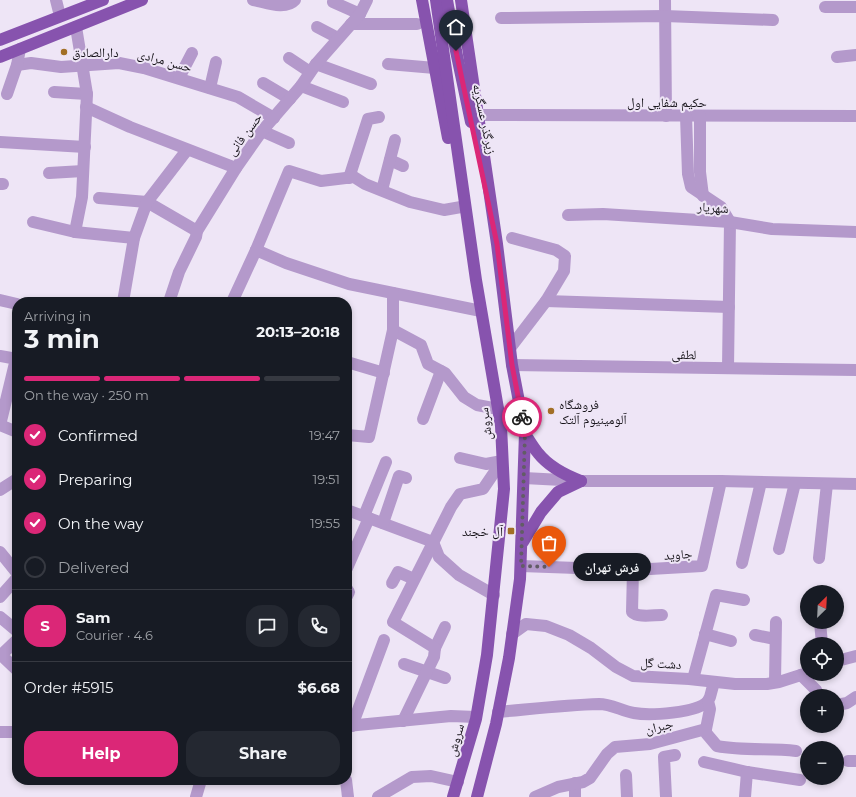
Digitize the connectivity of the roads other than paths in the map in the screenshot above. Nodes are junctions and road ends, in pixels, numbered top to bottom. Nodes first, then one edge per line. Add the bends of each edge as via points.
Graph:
1 (56, 0) edge
2 (103, 0) edge
3 (142, 0) edge
4 (253, 0) edge
5 (295, 0) edge
6 (368, 0) edge
7 (436, 0) edge
8 (447, 0) edge
9 (461, 0) edge
10 (665, 0) edge
11 (423, 1) edge
12 (333, 2) dead end
13 (825, 7) dead end
14 (856, 7) edge
15 (360, 14) junction
16 (60, 16) junction
17 (665, 16) junction
18 (501, 18) dead end
19 (773, 20) dead end
20 (351, 24) junction
21 (417, 24) dead end
22 (76, 27) junction
23 (317, 27) dead end
24 (64, 32) junction
25 (338, 38) junction
26 (0, 40) edge
27 (20, 49) junction
28 (192, 53) dead end
29 (856, 55) edge
30 (0, 57) edge
31 (837, 57) dead end
32 (289, 58) dead end
33 (216, 62) dead end
34 (388, 64) dead end
35 (17, 65) junction
36 (83, 65) junction
37 (313, 68) junction
38 (435, 68) junction
39 (179, 78) junction
40 (262, 83) dead end
41 (371, 84) dead end
42 (301, 86) junction
43 (210, 88) junction
44 (54, 92) dead end
45 (7, 94) dead end
46 (87, 94) junction
47 (290, 99) junction
48 (343, 102) dead end
49 (86, 107) junction
50 (478, 115) junction
51 (666, 116) junction
52 (686, 116) junction
53 (700, 116) junction
54 (856, 116) edge
55 (379, 117) dead end
56 (274, 118) junction
57 (262, 131) junction
58 (395, 140) dead end
59 (0, 142) edge
60 (290, 144) dead end
61 (85, 147) junction
62 (187, 150) junction
63 (390, 160) junction
64 (403, 166) dead end
65 (236, 168) junction
66 (83, 171) junction
67 (49, 173) dead end
68 (349, 178) junction
69 (382, 190) junction
70 (703, 196) junction
71 (98, 198) dead end
72 (147, 202) junction
73 (461, 206) junction
74 (568, 215) dead end
75 (33, 222) dead end
76 (730, 222) junction
77 (197, 231) junction
78 (75, 232) junction
79 (856, 232) edge
80 (134, 238) junction
81 (512, 238) dead end
82 (497, 244) junction
83 (256, 250) junction
84 (476, 280) junction
85 (393, 293) junction
86 (124, 297) edge
87 (171, 297) edge
88 (234, 297) edge
89 (0, 300) edge
90 (546, 301) junction
91 (12, 303) edge
92 (729, 307) junction
93 (481, 311) junction
94 (393, 330) junction
95 (510, 348) junction
96 (0, 356) edge
97 (12, 358) edge
98 (352, 363) edge
99 (512, 365) junction
100 (728, 368) junction
101 (856, 370) edge
102 (441, 371) junction
103 (384, 373) junction
104 (12, 376) edge
105 (498, 409) junction
106 (423, 419) dead end
107 (0, 425) edge
108 (12, 430) edge
109 (525, 433) junction
110 (352, 435) edge
111 (460, 458) dead end
112 (502, 461) junction
113 (386, 462) dead end
114 (406, 478) dead end
115 (524, 478) junction
116 (503, 479) junction
117 (581, 481) junction
118 (721, 481) junction
119 (12, 482) edge
120 (761, 482) junction
121 (795, 483) junction
122 (827, 484) junction
123 (856, 484) edge
124 (0, 490) edge
125 (352, 512) edge
126 (367, 517) junction
127 (382, 523) junction
128 (433, 542) junction
129 (522, 545) junction
130 (780, 549) dead end
131 (0, 552) edge
132 (352, 555) edge
133 (819, 558) dead end
134 (742, 562) dead end
135 (521, 566) junction
136 (12, 567) edge
137 (633, 570) junction
138 (414, 579) junction
139 (392, 583) dead end
140 (12, 584) edge
141 (494, 595) junction
142 (0, 597) edge
143 (744, 600) dead end
144 (662, 615) dead end
145 (0, 617) edge
146 (776, 622) dead end
147 (12, 627) edge
148 (444, 627) dead end
149 (512, 634) junction
150 (705, 634) junction
151 (755, 635) dead end
152 (775, 639) junction
153 (384, 640) dead end
154 (731, 641) dead end
155 (12, 645) edge
156 (435, 648) junction
157 (856, 656) edge
158 (844, 659) edge
159 (404, 664) dead end
160 (12, 665) edge
161 (427, 672) junction
162 (800, 675) edge
163 (445, 678) dead end
164 (693, 679) junction
165 (714, 682) junction
166 (775, 682) junction
167 (856, 697) edge
168 (708, 701) junction
169 (844, 704) edge
170 (498, 712) junction
171 (476, 717) junction
172 (352, 719) edge
173 (403, 721) junction
174 (352, 726) edge
175 (706, 729) junction
176 (0, 732) edge
177 (12, 732) edge
178 (796, 751) dead end
179 (675, 755) dead end
180 (704, 762) dead end
181 (747, 772) junction
182 (626, 774) dead end
183 (800, 780) dead end
184 (458, 782) junction
185 (575, 783) junction
186 (200, 785) edge
187 (347, 785) edge
188 (549, 794) edge
189 (196, 797) edge
190 (348, 797) edge
191 (378, 797) edge
192 (453, 797) edge
193 (477, 797) edge
194 (535, 797) edge
195 (576, 797) edge
196 (627, 797) edge
197 (666, 797) edge
198 (745, 797) edge

1 - 16 street
2 - 16 main road
3 - 22 main road
4 - 5 street via 282,6 292,4
6 - 15 street, حسن فانی
7 - 84 main road, سروش
8 - 82 main road, زیرگذر عسگریه
9 - 50 main road
10 - 17 street
11 - 38 main road
12 - 15 street
13 - 14 street
15 - 20 street, حسن فانی
16 - 24 main road
16 - 26 main road
17 - 18 street
17 - 19 street
17 - 51 street
20 - 21 street
20 - 25 street, حسن فانی
22 - 24 main road
22 - 36 street
23 - 25 street
24 - 27 main road
25 - 37 street, حسن فانی
27 - 30 main road
27 - 35 street
28 - 39 street
29 - 31 street
32 - 37 street
33 - 43 street
34 - 38 street
35 - 36 street, حسن مرادی
35 - 45 street
36 - 39 street, حسن مرادی via 119,63
36 - 46 street
37 - 41 street
37 - 42 street, حسن فانی
38 - 73 main road
39 - 43 street, حسن مرادی
40 - 47 street
42 - 47 street, حسن فانی
42 - 48 street
43 - 56 street, حسن مرادی via 238,97
44 - 46 street
46 - 49 street
47 - 56 street, حسن فانی
49 - 61 street
49 - 62 street
50 - 51 street, حکیم شفایی اول
50 - 82 main road
51 - 52 street, حکیم شفایی اول
52 - 53 street, حکیم شفایی اول
52 - 70 street via 690,188
53 - 54 street, حکیم شفایی اول
53 - 70 street via 700,172
55 - 68 street via 368,119
56 - 57 street, حسن فانی
57 - 60 street
57 - 65 street, حسن فانی
58 - 63 street
59 - 61 street
61 - 66 street
62 - 65 street
62 - 72 street
63 - 64 street
63 - 69 street
65 - 77 street, حسن فانی
66 - 67 street
66 - 78 street via 82,197
68 - 69 street via 354,177
68 - 83 street via 321,181 289,171
69 - 73 street via 410,202 444,210
70 - 76 street via 721,207
71 - 72 street
72 - 77 street
72 - 80 street
73 - 84 main road
74 - 76 street, شهریار via 603,214
75 - 78 street
76 - 79 street, شهریار via 772,230
76 - 92 street
77 - 87 street, حسن فانی
78 - 80 street
80 - 86 street
81 - 90 street via 556,250 565,256 564,271
82 - 95 main road
83 - 85 street via 349,284
83 - 88 street
84 - 93 main road, سروش
85 - 93 street
85 - 94 street
89 - 91 street
90 - 92 street
90 - 95 street
92 - 100 street
93 - 105 main road, سروش
94 - 102 street via 421,345 428,364
94 - 103 street
95 - 99 main road
96 - 97 street
98 - 103 street
99 - 100 street, لطفی
99 - 109 main road
100 - 101 street, لطفی
102 - 105 street via 464,397 478,405
102 - 106 street
103 - 110 street via 370,437
104 - 107 street
105 - 112 main road, سروش
107 - 108 street
109 - 115 main road
109 - 117 main road via 538,453 552,467
111 - 112 street via 486,464
112 - 116 main road, سروش
112 - 128 street via 483,489 460,494
113 - 126 street
114 - 127 street via 399,476
115 - 116 main road
115 - 117 street
115 - 129 main road
116 - 141 main road, سروش
117 - 118 street
117 - 129 main road via 558,492 541,512
118 - 120 street
118 - 137 street, جاوید via 702,566
119 - 124 street
120 - 121 street
120 - 134 street
121 - 122 street
121 - 130 street
122 - 123 street
122 - 133 street
125 - 126 street
126 - 127 street
126 - 132 street
127 - 128 street
128 - 138 street
128 - 141 street via 439,557 459,576
129 - 135 main road
131 - 136 street
135 - 137 street, جاوید
135 - 149 main road
137 - 144 street via 632,612 638,615
138 - 139 street via 398,572
138 - 156 street via 393,622
140 - 142 street
141 - 171 main road, سروش
143 - 150 street via 716,595
145 - 147 street
146 - 152 street
148 - 156 street
149 - 164 street, دشت گل via 526,624 546,626 574,638 633,676
149 - 170 main road
150 - 154 street
150 - 164 street
151 - 152 street
152 - 166 street
153 - 172 street
155 - 160 street via 1,655
156 - 161 street
157 - 158 street
159 - 161 street
161 - 163 street
161 - 173 street
162 - 166 street, دشت گل
164 - 165 street, دشت گل
165 - 166 street, دشت گل
165 - 168 street
167 - 169 street
168 - 170 street via 693,709 654,716 601,704
168 - 175 street via 710,709
170 - 193 main road
171 - 173 street via 451,716
171 - 184 main road, سروش
173 - 174 street
175 - 178 street via 706,733 717,746
175 - 185 street, جبران via 650,744 615,747 590,778
176 - 177 street
179 - 197 street via 664,757
180 - 181 street
181 - 183 street
181 - 198 street
182 - 196 street
184 - 191 street via 431,776 412,777
184 - 192 main road, سروش
185 - 188 street, جبران via 558,787
185 - 195 street
186 - 189 street
187 - 190 street
188 - 194 street, جبران

